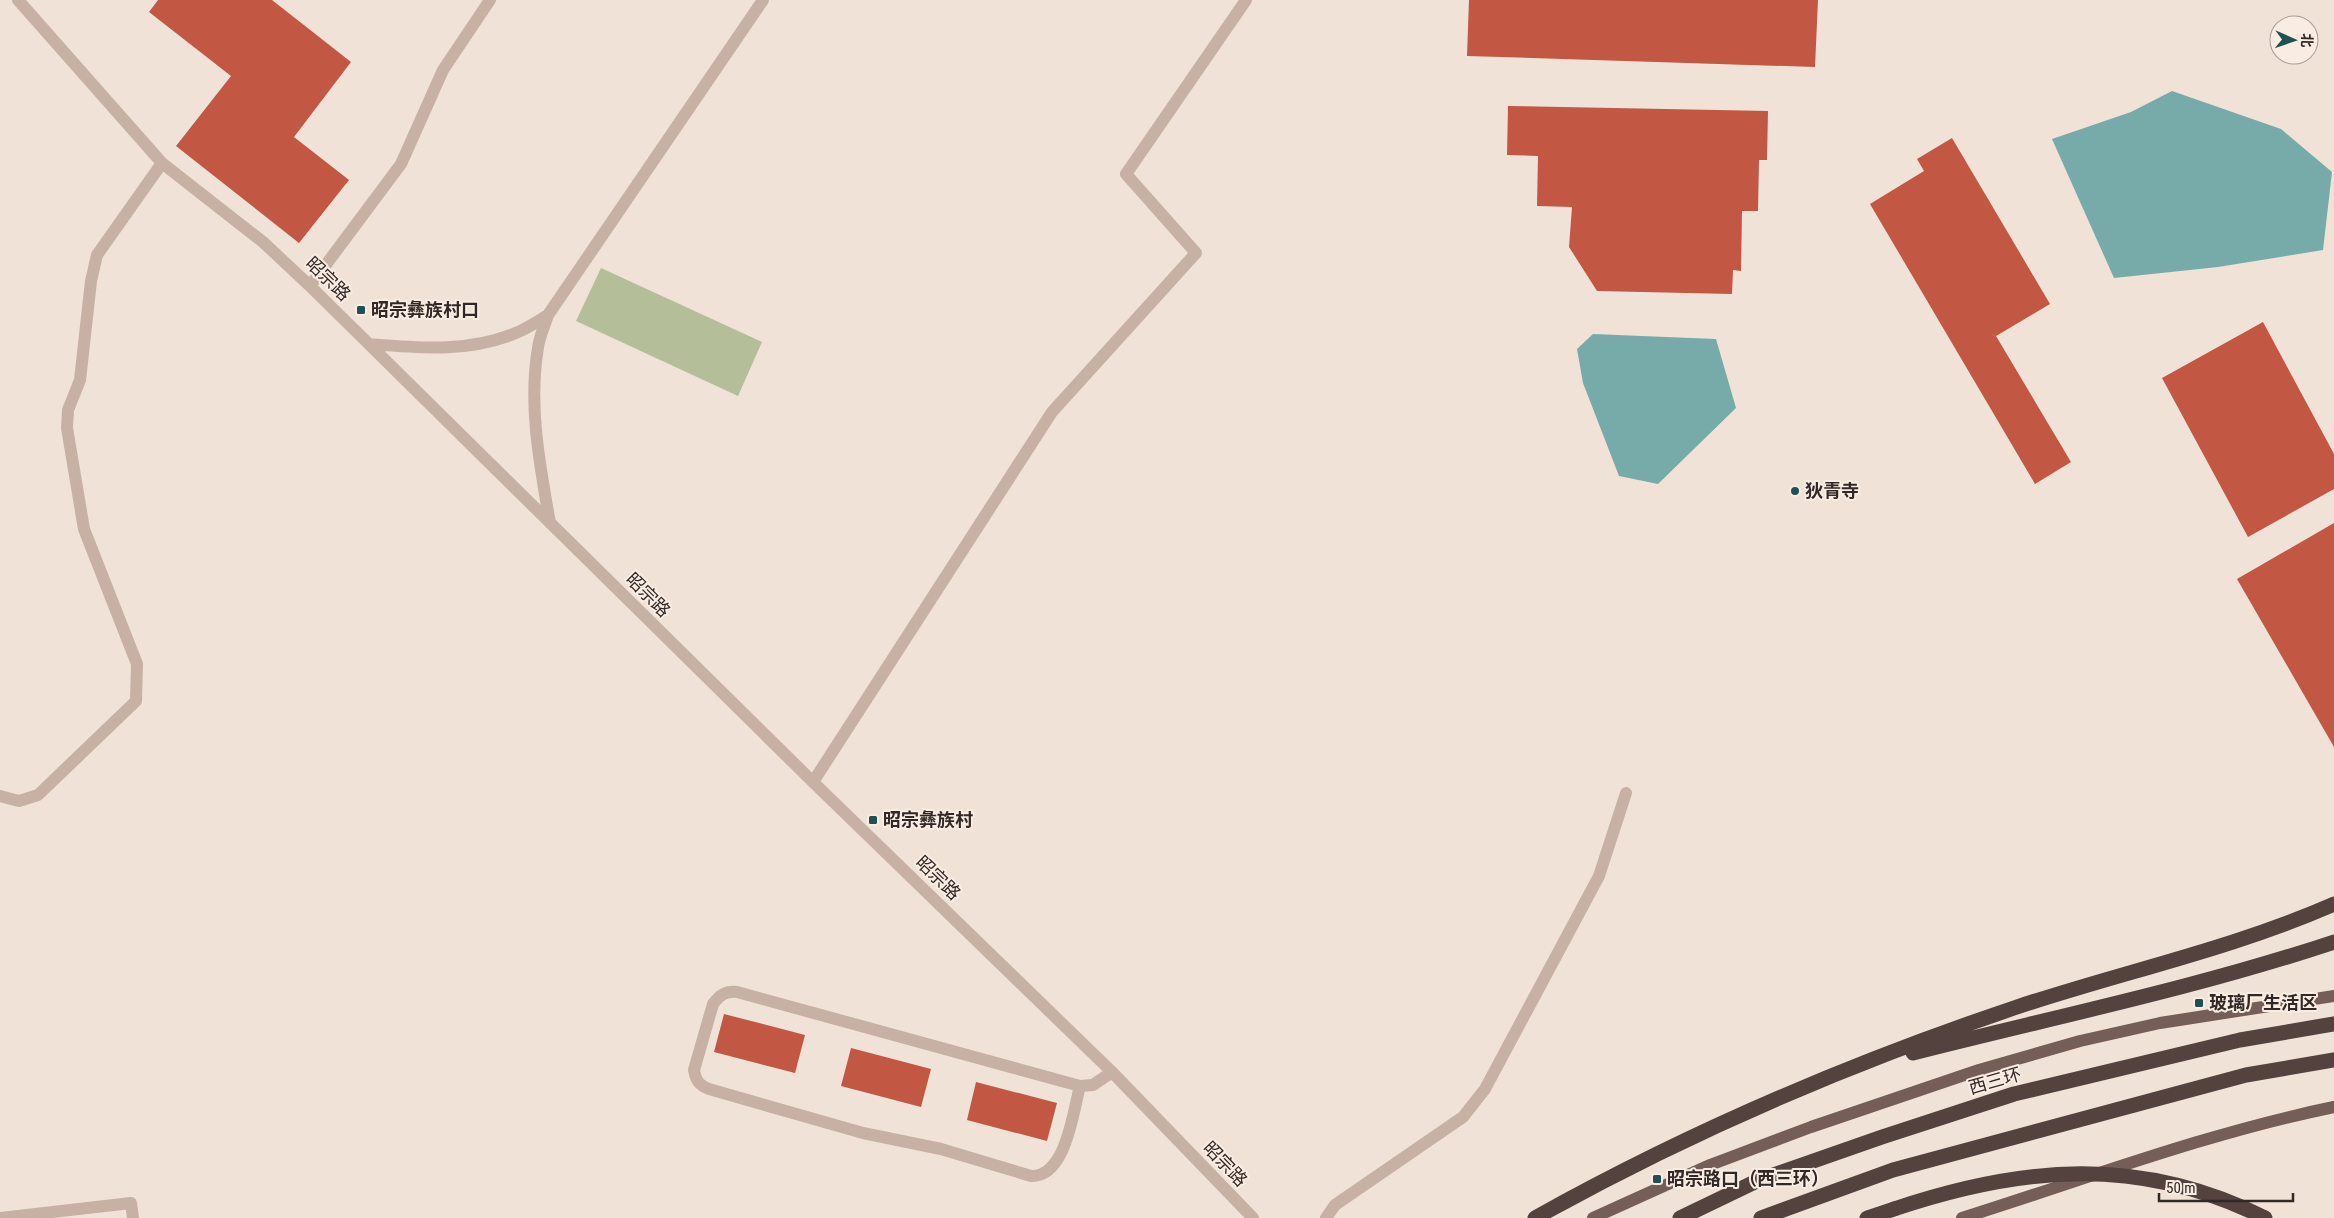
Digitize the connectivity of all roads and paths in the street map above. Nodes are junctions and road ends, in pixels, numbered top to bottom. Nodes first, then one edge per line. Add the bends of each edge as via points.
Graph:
1 (18, 0) edge
2 (490, 0) edge
3 (763, 0) edge
4 (1246, 0) edge
5 (162, 163) junction
6 (310, 286) junction
7 (548, 315) junction
8 (369, 344) junction
9 (550, 523) junction
10 (812, 782) junction
11 (1626, 793) dead end
12 (0, 796) edge
13 (2334, 904) edge
14 (2334, 942) edge
15 (2334, 996) edge
16 (2334, 1024) edge
17 (2334, 1060) edge
18 (1848, 1069) junction
19 (1112, 1072) junction
20 (1080, 1086) junction
21 (2334, 1108) edge
22 (0, 1218) edge
23 (132, 1218) edge
24 (1253, 1218) edge
25 (1326, 1218) edge
26 (1535, 1218) edge
27 (1593, 1218) edge
28 (1680, 1218) edge
29 (1761, 1218) edge
30 (1868, 1218) edge
31 (1962, 1218) edge
32 (2265, 1218) edge

1 - 5 street, 昭宗路
2 - 6 street via 443,70 402,164
3 - 7 street
4 - 10 street via 1126,174 1196,253 1052,412
5 - 6 street, 昭宗路 via 263,242
5 - 12 street via 97,255 80,380 68,410 67,428 84,529 136,664 136,701 38,795 19,801
6 - 8 street, 昭宗路
7 - 8 street via 518,332 458,348
7 - 9 street via 538,346 535,380 538,443
8 - 9 street, 昭宗路
9 - 10 street, 昭宗路
10 - 19 street, 昭宗路
11 - 25 street via 1599,876 1485,1088 1463,1117 1335,1205
13 - 18 highway via 2228,945 2016,1007
14 - 18 highway via 2184,987
15 - 27 main road via 2160,1023 1979,1070 1811,1126 1710,1165
16 - 28 highway, 西三环 via 2240,1040 2014,1094 1759,1180
17 - 29 highway via 2246,1075 1893,1170
18 - 26 highway via 1706,1131
19 - 20 street via 1093,1085
19 - 24 street, 昭宗路
20 - 20 street via 737,992 720,995 713,1004 694,1070 701,1086 709,1089 1031,1176 1039,1176 1054,1166 1062,1150
21 - 31 main road via 2268,1121 2169,1150
22 - 23 street via 131,1203
30 - 32 highway, bridge via 1936,1196 2002,1180 2080,1172 2145,1178 2178,1186 2218,1198

